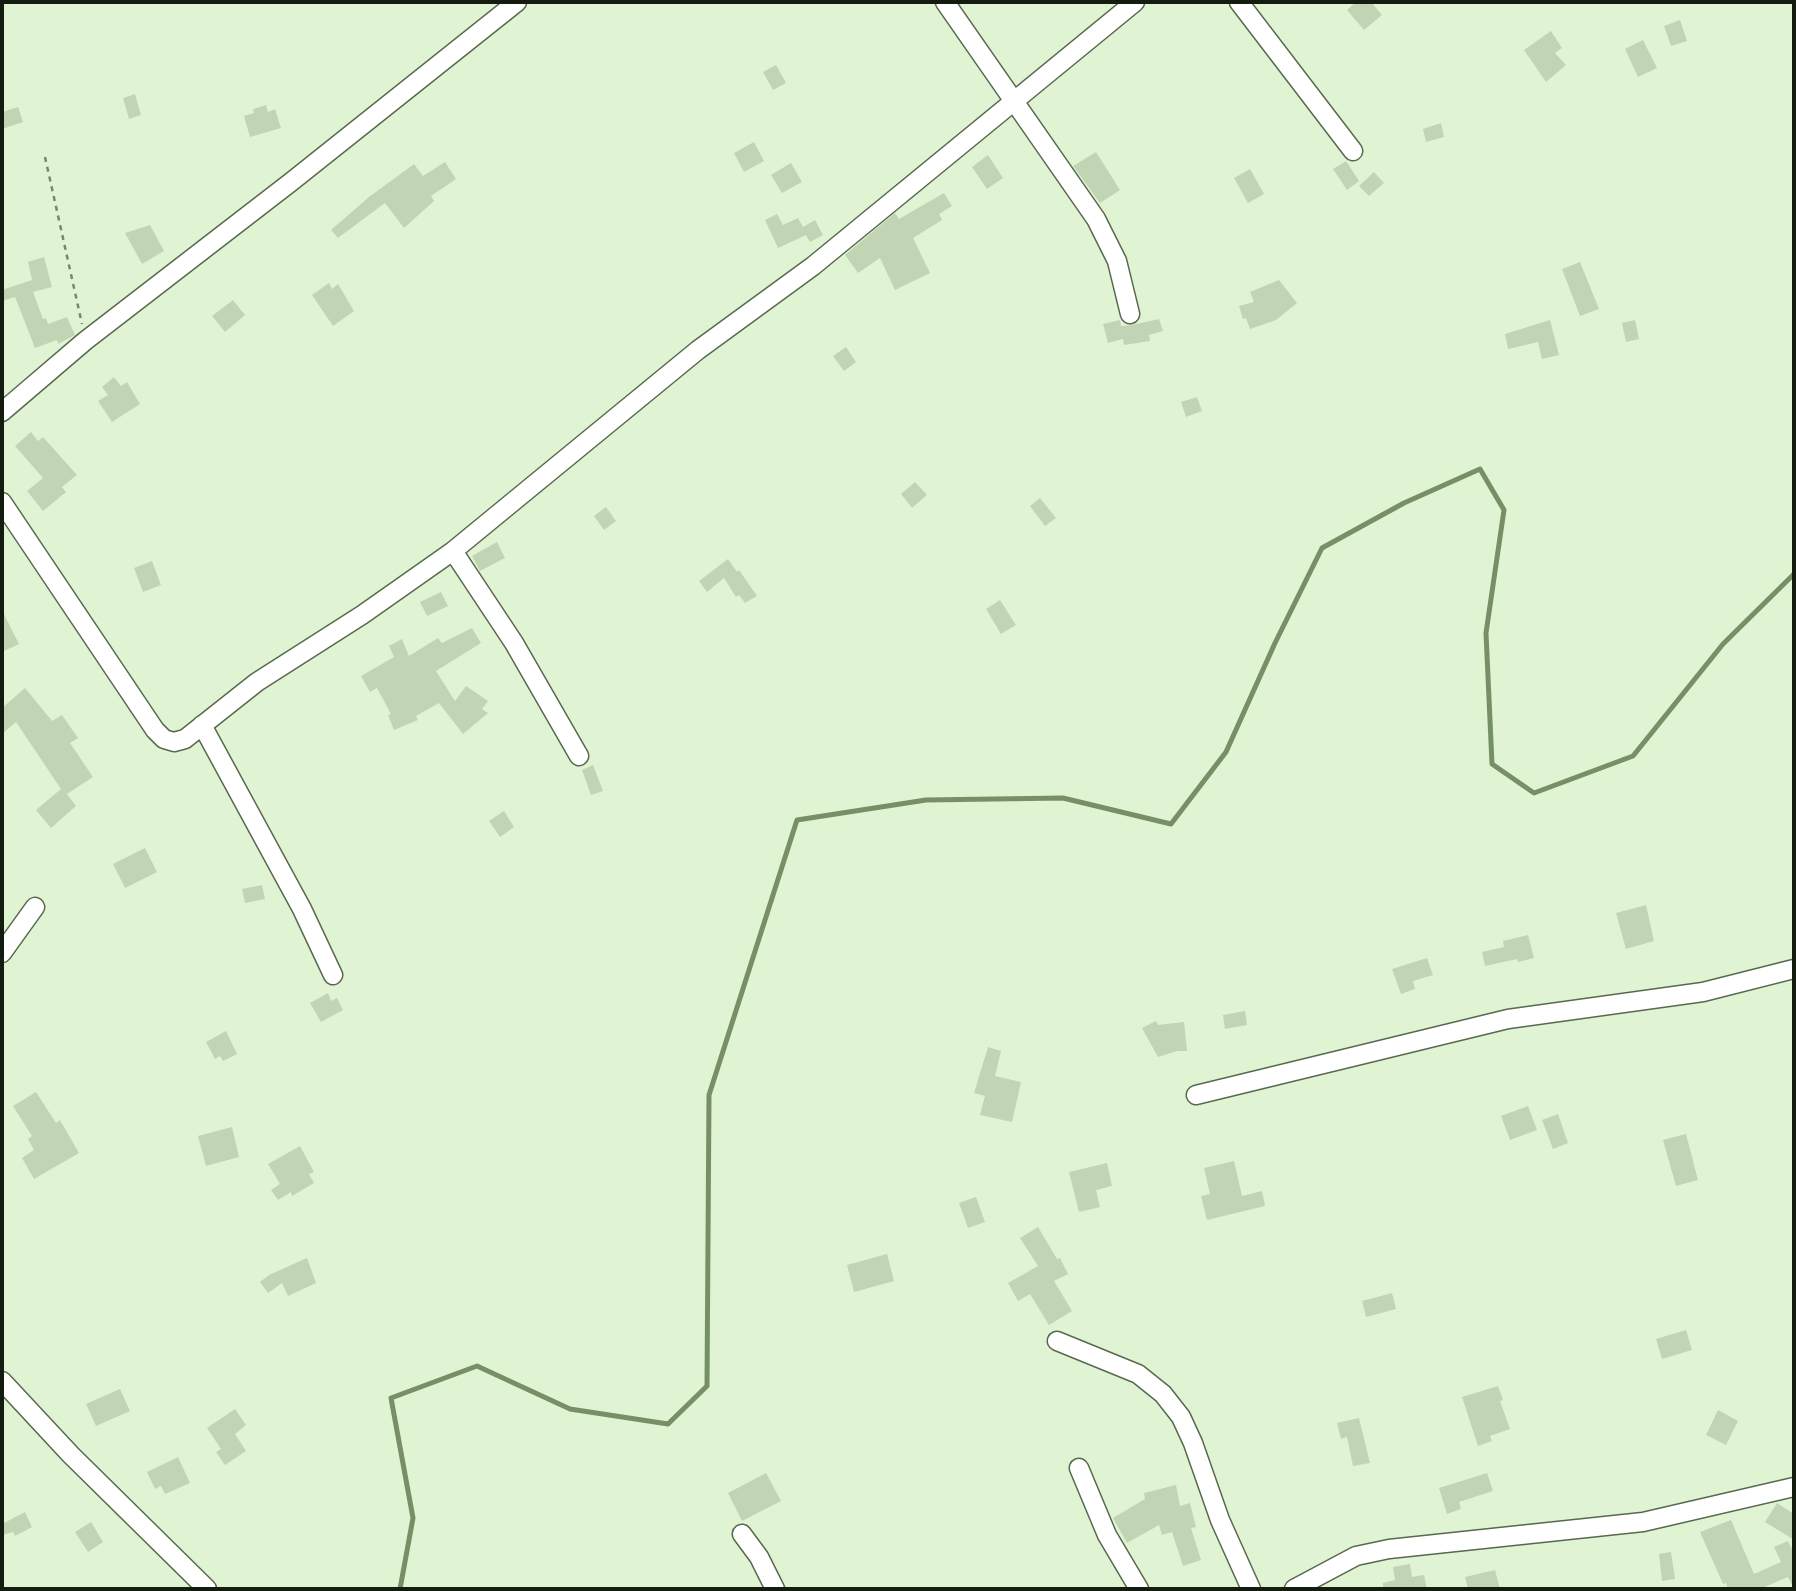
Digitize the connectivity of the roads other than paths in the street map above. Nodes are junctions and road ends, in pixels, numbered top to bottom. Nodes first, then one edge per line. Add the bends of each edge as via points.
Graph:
1 (517, 2) edge
2 (944, 2) edge
3 (1135, 2) edge
4 (1239, 2) edge
5 (1015, 102) junction
6 (1353, 151) dead end
7 (1130, 314) dead end
8 (2, 412) edge
9 (2, 502) edge
10 (453, 551) junction
11 (202, 725) junction
12 (579, 756) dead end
13 (35, 907) dead end
14 (2, 953) edge
15 (1794, 969) edge
16 (333, 975) dead end
17 (1196, 1095) dead end
18 (1057, 1341) dead end
19 (2, 1381) edge
20 (1079, 1468) dead end
21 (1794, 1487) edge
22 (743, 1534) dead end
23 (204, 1588) edge
24 (775, 1589) edge
25 (1139, 1589) edge
26 (1251, 1589) edge
27 (1294, 1589) edge

1 - 8 street via 85,341
2 - 5 street
3 - 5 street
4 - 6 street
5 - 7 street via 1110,243
5 - 10 street via 813,266 698,350
9 - 11 street via 155,730 174,742
10 - 11 street via 257,682
10 - 12 street via 514,643
11 - 16 street
13 - 14 street
15 - 17 street via 1703,992 1508,1019
18 - 26 street via 1138,1374 1163,1394 1181,1417
19 - 23 street
20 - 25 street via 1107,1535
21 - 27 street via 1643,1522 1389,1549 1356,1556
22 - 24 street

